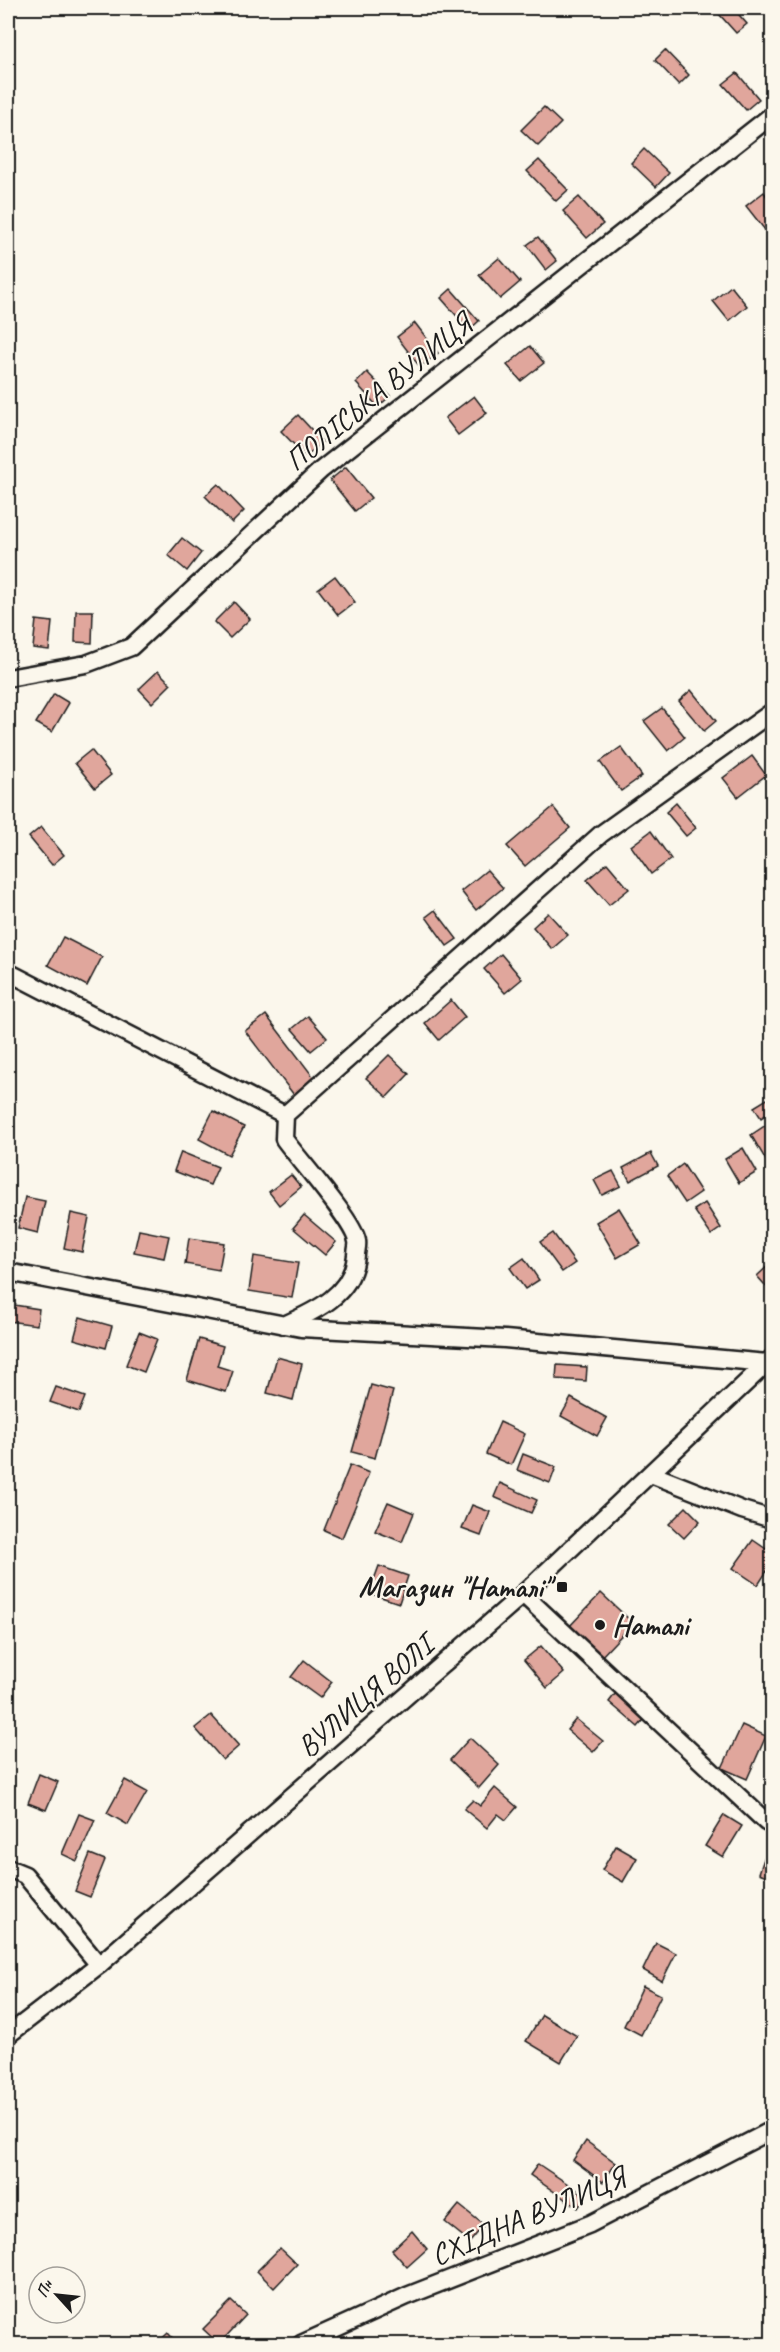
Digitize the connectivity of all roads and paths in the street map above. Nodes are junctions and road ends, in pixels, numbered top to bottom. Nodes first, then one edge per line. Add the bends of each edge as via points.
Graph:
1 (772, 115) edge
2 (8, 678) edge
3 (772, 712) edge
4 (8, 972) edge
5 (285, 1115) junction
6 (8, 1272) edge
7 (284, 1325) junction
8 (770, 1361) edge
9 (651, 1474) junction
10 (772, 1519) edge
11 (523, 1594) junction
12 (772, 1825) edge
13 (8, 1868) edge
14 (99, 1965) junction
15 (8, 2035) edge
16 (772, 2130) edge
17 (301, 2344) edge

1 - 2 street, ПОЛІСЬКА ВУЛИЦЯ via 321,470 131,647 86,664
3 - 5 street via 601,834
4 - 5 street
5 - 7 street via 284,1138 347,1221 357,1241 355,1265 335,1297 314,1312
6 - 7 street
7 - 8 street
8 - 9 street, ВУЛИЦЯ ВОЛІ
9 - 10 street
9 - 11 street, ВУЛИЦЯ ВОЛІ
11 - 12 street
11 - 14 street, ВУЛИЦЯ ВОЛІ
13 - 14 street via 25,1875
14 - 15 street, ВУЛИЦЯ ВОЛІ
16 - 17 street, СХІДНА ВУЛИЦЯ via 590,2224 407,2296

